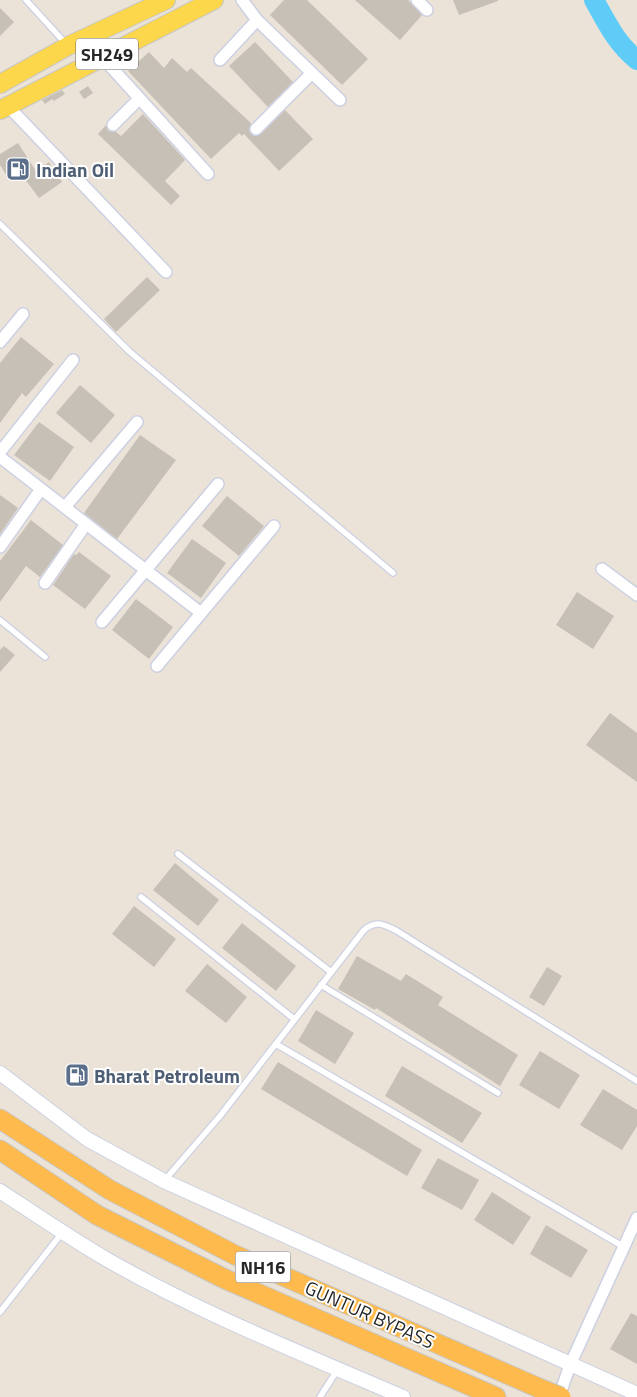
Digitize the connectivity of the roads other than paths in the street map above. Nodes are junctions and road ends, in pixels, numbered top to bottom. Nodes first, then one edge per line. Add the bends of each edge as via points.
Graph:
1 (26, 0) edge
2 (166, 0) edge
3 (214, 0) edge
4 (242, 0) edge
5 (417, 0) edge
6 (428, 10) dead end
7 (257, 20) junction
8 (68, 46) junction
9 (102, 56) junction
10 (220, 60) dead end
11 (312, 73) junction
12 (2, 80) edge
13 (139, 99) junction
14 (340, 100) dead end
15 (4, 108) edge
16 (113, 125) dead end
17 (256, 129) dead end
18 (208, 174) dead end
19 (0, 224) edge
20 (166, 272) dead end
21 (23, 314) dead end
22 (0, 342) edge
23 (73, 360) dead end
24 (138, 422) dead end
25 (0, 452) edge
26 (0, 457) edge
27 (218, 484) dead end
28 (41, 489) junction
29 (65, 507) junction
30 (86, 524) junction
31 (274, 526) dead end
32 (0, 547) edge
33 (602, 569) dead end
34 (146, 570) junction
35 (393, 573) dead end
36 (45, 583) dead end
37 (637, 595) edge
38 (201, 613) junction
39 (0, 620) edge
40 (102, 622) dead end
41 (45, 657) dead end
42 (157, 666) dead end
43 (178, 854) dead end
44 (141, 897) dead end
45 (330, 972) junction
46 (321, 985) junction
47 (294, 1019) junction
48 (276, 1044) junction
49 (0, 1073) edge
50 (637, 1080) edge
51 (498, 1093) dead end
52 (0, 1120) edge
53 (0, 1150) edge
54 (164, 1181) junction
55 (0, 1191) edge
56 (637, 1218) edge
57 (63, 1232) junction
58 (624, 1248) junction
59 (0, 1312) edge
60 (570, 1365) junction
61 (338, 1369) junction
62 (637, 1394) edge
63 (320, 1397) edge
64 (403, 1397) edge
65 (496, 1397) edge
66 (560, 1397) edge

1 - 8 lane
2 - 8 main road
3 - 9 main road, SH249
4 - 7 street
5 - 6 street
7 - 10 street
7 - 11 street
8 - 12 main road
9 - 13 street
9 - 15 main road, SH249
11 - 14 street
11 - 17 street
13 - 16 street
13 - 18 street
15 - 20 street
19 - 35 lane via 130,352
21 - 22 street
23 - 25 street
24 - 29 street
26 - 28 street
27 - 34 street
28 - 29 street
28 - 32 street
29 - 30 street
30 - 34 street
30 - 36 street
31 - 38 street
33 - 37 street
34 - 38 street
34 - 40 street
38 - 42 street
39 - 41 lane
43 - 45 lane
44 - 47 lane
45 - 46 lane
45 - 50 lane via 370,924 386,925
46 - 47 lane
46 - 51 lane
47 - 48 lane
48 - 54 lane
48 - 58 lane
49 - 54 street via 88,1139
52 - 66 highway, GUNTUR BYPASS / NH16, bridge via 110,1190 235,1254
53 - 65 highway, GUNTUR BYPASS / NH16 via 97,1215 225,1279
54 - 60 street
55 - 57 street
56 - 58 street
57 - 59 lane
57 - 61 street via 106,1259 196,1305
58 - 60 street
60 - 62 street
60 - 66 street
61 - 63 lane
61 - 64 street

